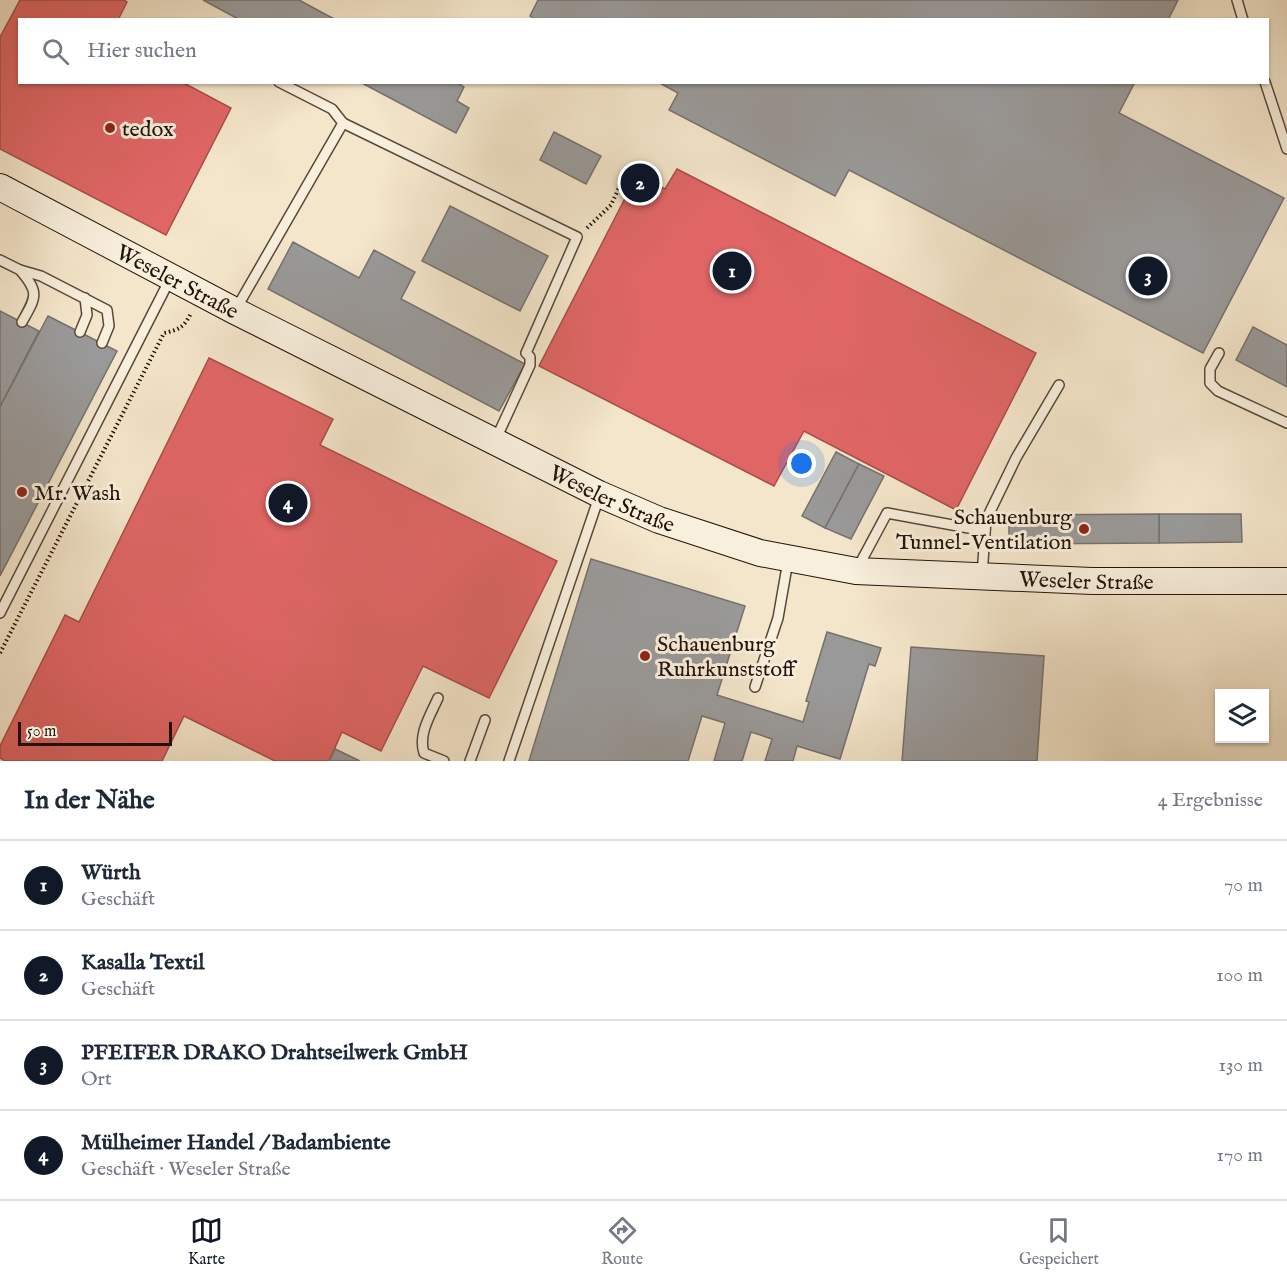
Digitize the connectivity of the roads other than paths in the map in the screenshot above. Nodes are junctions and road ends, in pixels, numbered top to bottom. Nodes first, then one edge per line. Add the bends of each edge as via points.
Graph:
1 (1237, 0) edge
2 (1242, 18) edge
3 (283, 84) edge
4 (1266, 84) edge
5 (343, 123) junction
6 (1287, 149) edge
7 (0, 187) edge
8 (0, 260) edge
9 (20, 270) junction
10 (171, 277) junction
11 (85, 298) junction
12 (235, 311) junction
13 (22, 322) dead end
14 (80, 332) dead end
15 (102, 344) dead end
16 (1220, 353) dead end
17 (1059, 385) dead end
18 (1287, 423) edge
19 (495, 442) junction
20 (599, 494) junction
21 (985, 531) junction
22 (789, 559) junction
23 (856, 571) junction
24 (982, 577) junction
25 (1287, 580) edge
26 (0, 613) edge
27 (755, 687) dead end
28 (438, 698) dead end
29 (485, 720) dead end
30 (444, 761) edge
31 (470, 761) edge
32 (509, 761) edge

1 - 2 lane
3 - 5 lane via 332,109
4 - 6 lane
5 - 12 lane
5 - 19 lane via 577,237 526,353 530,365
7 - 10 main road, Weseler Straße
8 - 9 lane
9 - 11 lane
9 - 13 lane via 34,292
10 - 12 main road, Weseler Straße
10 - 26 lane
11 - 14 lane via 87,315
11 - 15 lane via 107,310 109,326
12 - 19 main road, Weseler Straße
16 - 18 lane via 1210,369 1210,383 1218,391
17 - 21 lane via 1016,458 986,520
19 - 20 main road, Weseler Straße
20 - 22 main road, Weseler Straße via 660,520
20 - 32 lane
21 - 23 lane via 887,513
21 - 24 lane
22 - 23 main road, Weseler Straße
22 - 27 lane via 778,618
23 - 24 main road, Weseler Straße
24 - 25 main road, Weseler Straße
28 - 30 lane via 422,735 422,746 424,753
29 - 31 lane

